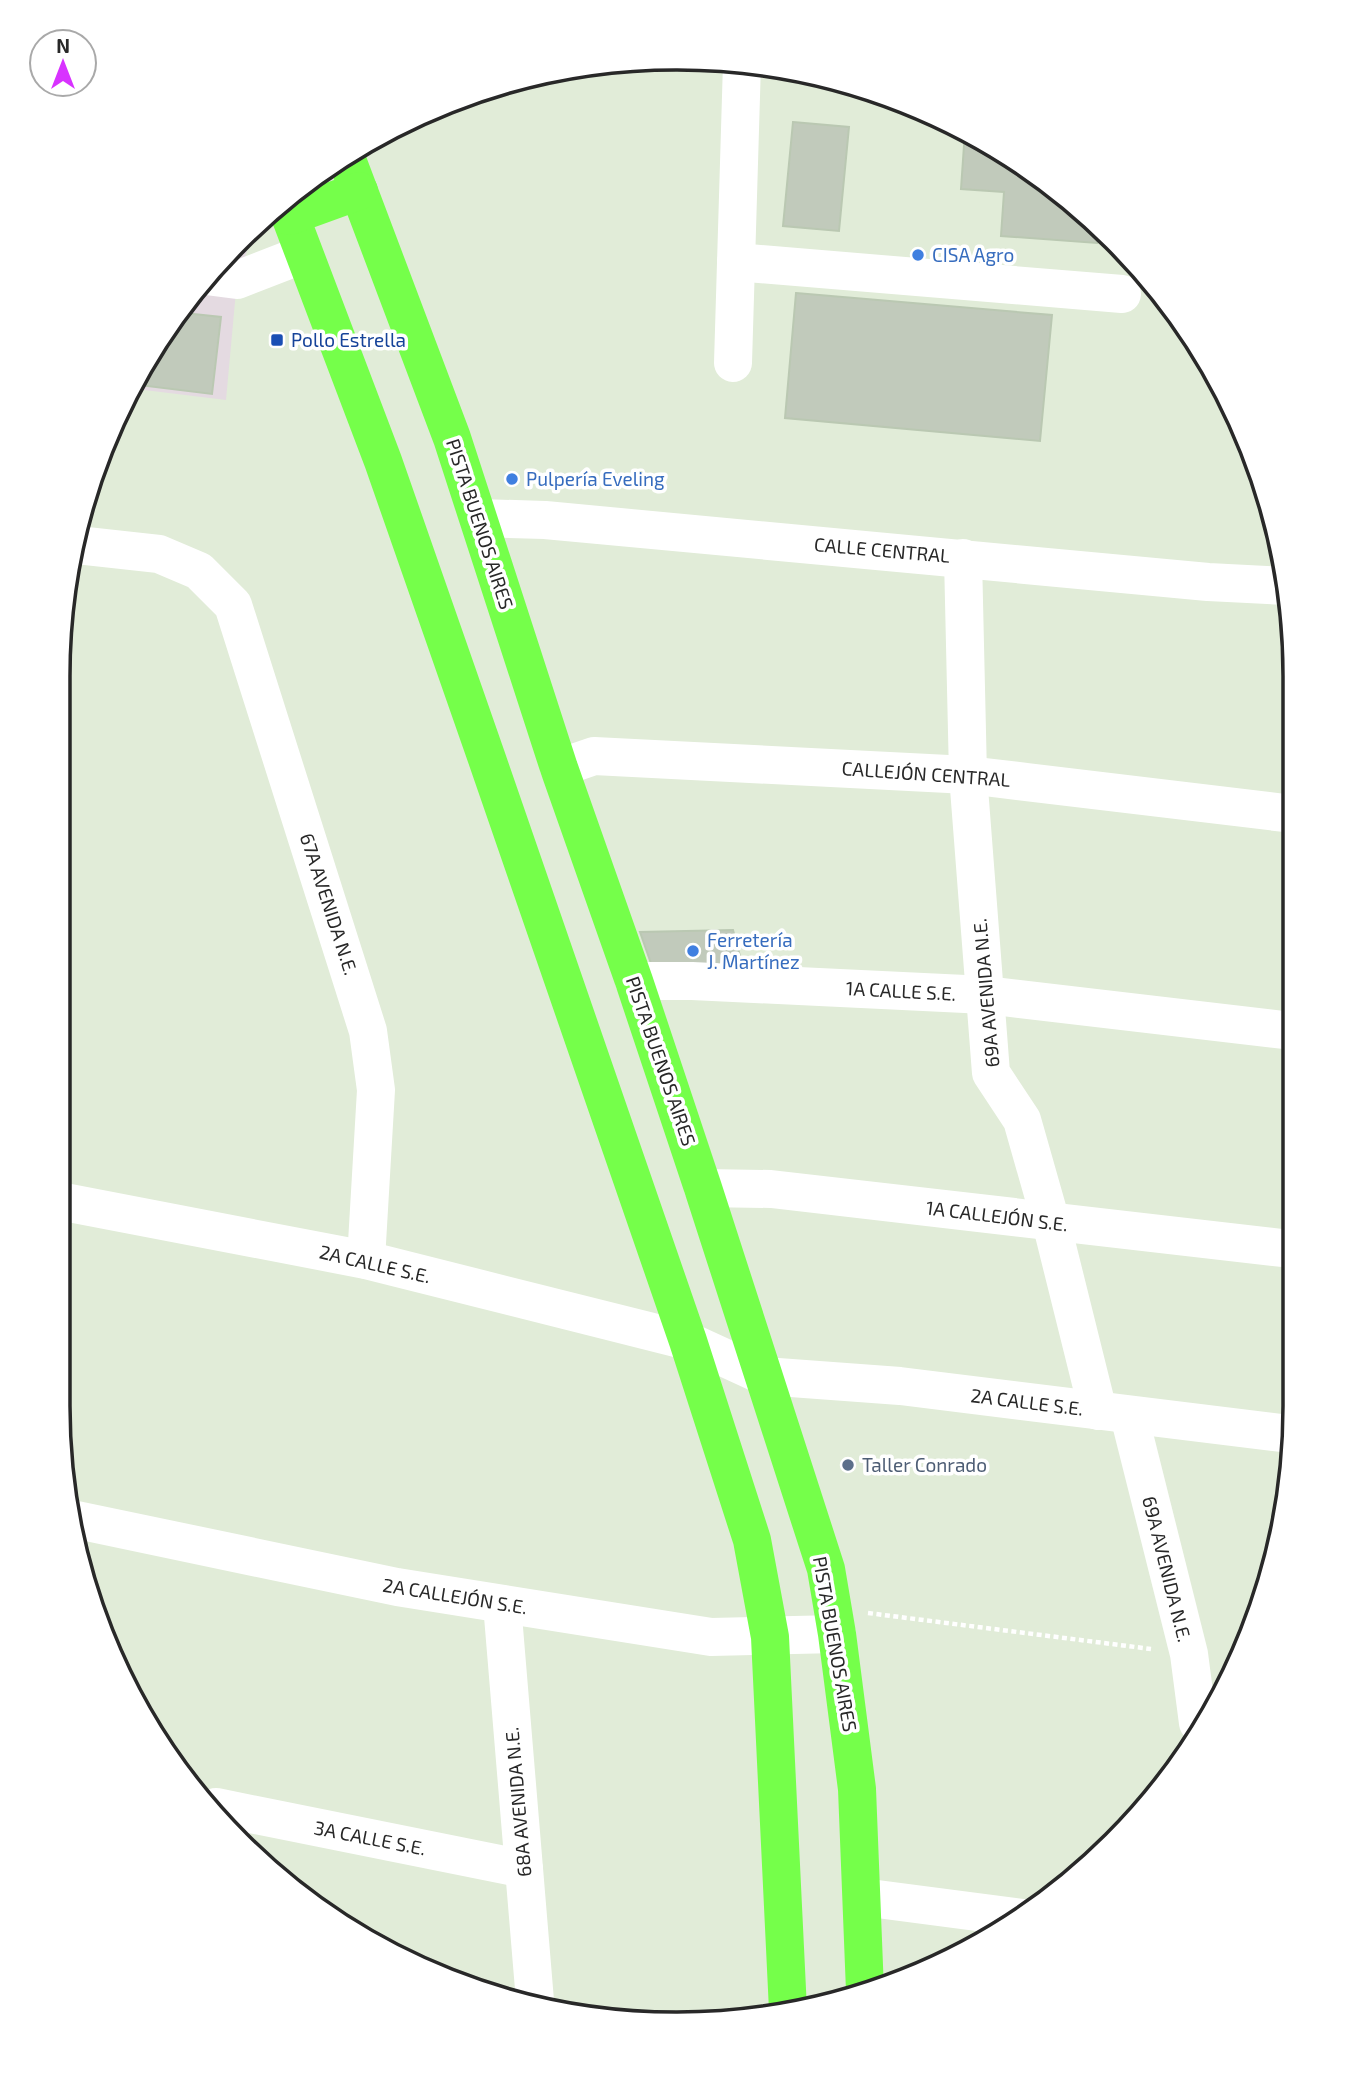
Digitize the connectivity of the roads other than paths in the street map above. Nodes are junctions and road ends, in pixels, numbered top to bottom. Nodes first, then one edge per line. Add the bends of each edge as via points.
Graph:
1 (742, 74) edge
2 (352, 174) edge
3 (300, 201) edge
4 (288, 211) edge
5 (304, 254) junction
6 (736, 262) junction
7 (220, 278) edge
8 (1122, 294) dead end
9 (733, 363) dead end
10 (479, 518) junction
11 (85, 546) edge
12 (963, 558) junction
13 (1276, 585) edge
14 (559, 768) junction
15 (968, 775) junction
16 (1283, 813) edge
17 (634, 981) junction
18 (986, 995) junction
19 (1283, 1030) edge
20 (703, 1188) junction
21 (70, 1203) edge
22 (1051, 1222) junction
23 (1283, 1248) edge
24 (366, 1260) junction
25 (688, 1341) junction
26 (764, 1376) junction
27 (1114, 1413) junction
28 (1282, 1433) edge
29 (81, 1521) edge
30 (502, 1604) junction
31 (835, 1621) junction
32 (770, 1637) junction
33 (1197, 1717) edge
34 (224, 1809) edge
35 (524, 1870) junction
36 (862, 1897) junction
37 (1004, 1916) edge
38 (865, 1982) edge
39 (534, 1994) edge
40 (788, 2001) edge

1 - 6 street
2 - 3 main road
2 - 10 main road, PISTA BUENOS AIRES
4 - 5 main road
5 - 7 street via 237,280
5 - 25 main road via 383,461
6 - 8 street
6 - 9 street
10 - 12 street, CALLE CENTRAL
10 - 14 main road, PISTA BUENOS AIRES
11 - 24 street, 67A AVENIDA N.E. via 159,554 199,571 233,605 368,1031 376,1090
12 - 13 street, CALLE CENTRAL
12 - 15 street, 69A AVENIDA N.E.
14 - 15 street, CALLEJÓN CENTRAL via 594,756
14 - 17 main road, PISTA BUENOS AIRES
15 - 16 street, CALLEJÓN CENTRAL
15 - 18 street, 69A AVENIDA N.E.
17 - 18 street, 1A CALLE S.E.
17 - 20 main road, PISTA BUENOS AIRES
18 - 19 street, 1A CALLE S.E.
18 - 22 street, 69A AVENIDA N.E. via 991,1073 1022,1120
20 - 22 street, 1A CALLEJÓN S.E. via 771,1189
20 - 26 main road, PISTA BUENOS AIRES
21 - 24 street, 2A CALLE S.E.
22 - 23 street, 1A CALLEJÓN S.E.
22 - 27 street, 69A AVENIDA N.E.
24 - 25 street, 2A CALLE S.E.
25 - 26 street, 2A CALLE S.E.
25 - 32 main road via 752,1540
26 - 27 street, 2A CALLE S.E. via 900,1386
26 - 31 main road, PISTA BUENOS AIRES via 826,1569
27 - 28 street, 2A CALLE S.E.
27 - 33 street, 69A AVENIDA N.E. via 1189,1654
29 - 30 street, 2A CALLEJÓN S.E. via 397,1587
30 - 32 street, 2A CALLEJÓN S.E. via 711,1637
30 - 35 street, 68A AVENIDA N.E.
31 - 32 street, 2A CALLEJÓN S.E.
31 - 36 main road, PISTA BUENOS AIRES via 857,1789
32 - 40 main road
34 - 35 street, 3A CALLE S.E.
35 - 39 street, 68A AVENIDA N.E.
36 - 37 street
36 - 38 main road, PISTA BUENOS AIRES

